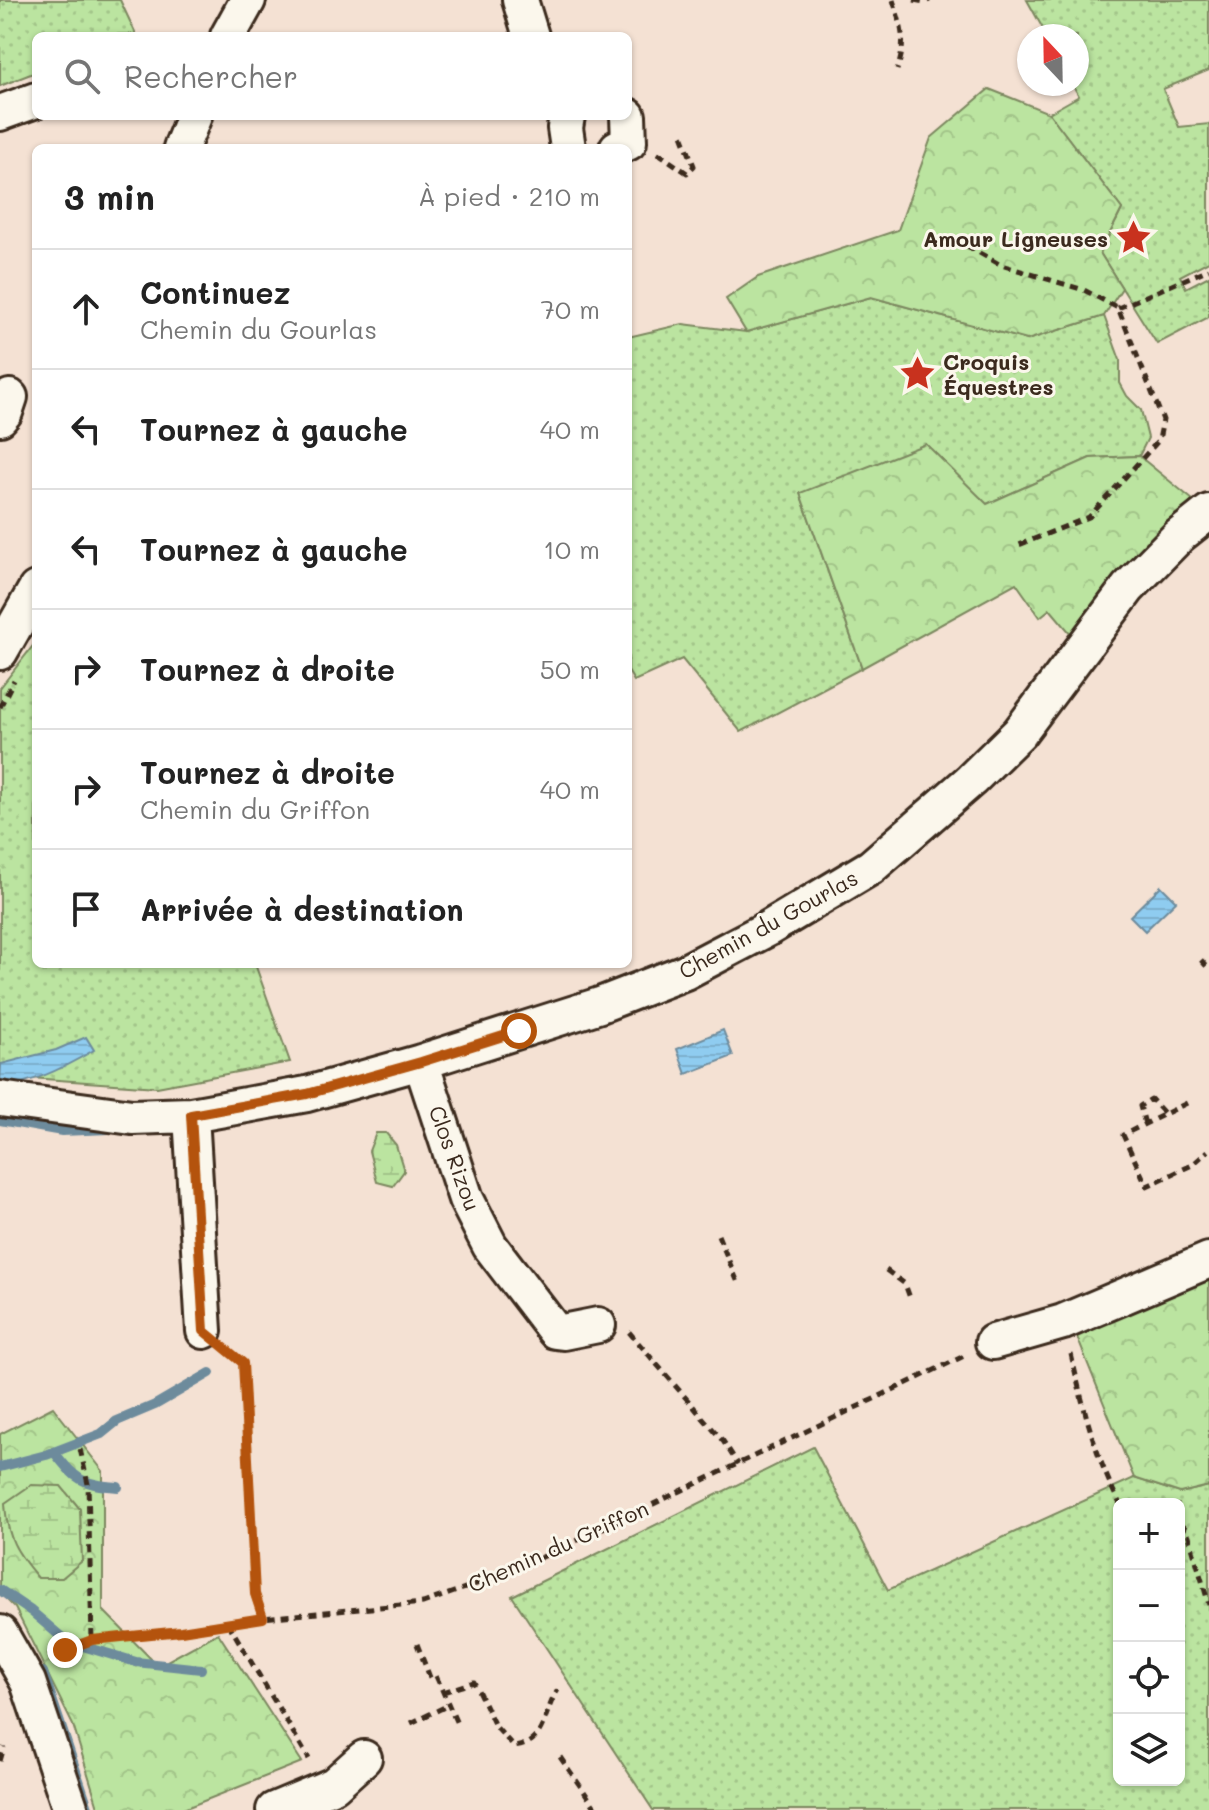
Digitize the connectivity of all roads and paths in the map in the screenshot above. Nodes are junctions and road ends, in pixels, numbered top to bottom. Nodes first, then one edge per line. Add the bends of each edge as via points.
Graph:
1 (248, 0) edge
2 (520, 0) edge
3 (893, 0) edge
4 (914, 0) edge
5 (930, 0) edge
6 (230, 32) edge
7 (530, 32) edge
8 (897, 70) dead end
9 (32, 101) edge
10 (0, 113) edge
11 (192, 120) edge
12 (566, 120) edge
13 (628, 120) edge
14 (681, 132) dead end
15 (183, 144) edge
16 (567, 144) edge
17 (625, 144) edge
18 (655, 151) dead end
19 (967, 246) dead end
20 (1209, 269) edge
21 (1118, 308) junction
22 (1209, 512) edge
23 (1019, 545) dead end
24 (32, 596) edge
25 (0, 652) edge
26 (1201, 960) dead end
27 (1209, 969) edge
28 (421, 1062) junction
29 (0, 1099) edge
30 (1187, 1103) dead end
31 (1165, 1114) junction
32 (191, 1115) junction
33 (1145, 1124) junction
34 (1208, 1151) edge
35 (718, 1235) dead end
36 (1209, 1260) edge
37 (886, 1270) dead end
38 (739, 1285) dead end
39 (910, 1298) dead end
40 (1063, 1322) junction
41 (612, 1327) joint
42 (204, 1331) joint
43 (984, 1346) joint
44 (80, 1449) dead end
45 (738, 1464) junction
46 (1117, 1498) edge
47 (1185, 1528) edge
48 (1209, 1605) edge
49 (263, 1618) junction
50 (228, 1623) junction
51 (0, 1633) edge
52 (92, 1640) junction
53 (417, 1644) dead end
54 (65, 1650) dead end
55 (558, 1690) dead end
56 (443, 1692) junction
57 (449, 1705) junction
58 (411, 1723) dead end
59 (458, 1726) dead end
60 (4, 1747) dead end
61 (560, 1757) dead end
62 (364, 1758) dead end
63 (0, 1761) edge
64 (324, 1789) junction
65 (71, 1810) edge
66 (274, 1810) edge
67 (597, 1810) edge

1 - 6 street
2 - 7 street
3 - 8 path via 904,48
4 - 5 path
9 - 10 street
11 - 15 street
12 - 16 street
13 - 17 street
14 - 18 path via 694,166 687,173
19 - 21 path via 1001,265 1084,290
20 - 21 path
21 - 23 path via 1163,420 1159,440 1089,517
22 - 28 street, Chemin du Gourlas via 1128,588 1019,733 871,867 685,972 623,998
24 - 25 street
26 - 27 path
28 - 32 street, Chemin du Gourlas via 307,1094
28 - 41 street, Clos Rizou via 466,1199 490,1246 555,1331
29 - 32 street, Chemin du Gourlas via 132,1117
30 - 31 path
31 - 33 path
31 - 33 path via 1151,1099 1140,1106
32 - 42 street
33 - 34 path via 1123,1135 1147,1186 1192,1165
35 - 38 path
36 - 40 street
37 - 39 path via 905,1284
40 - 43 street
40 - 46 path via 1089,1428
41 - 45 path via 723,1441
42 - 49 path via 243,1363 255,1594
43 - 45 path, Chemin du Griffon
44 - 52 path via 88,1484
45 - 49 path, Chemin du Griffon via 513,1571 423,1603
47 - 48 path
49 - 50 path, Chemin du Griffon
50 - 52 path, Chemin du Griffon
50 - 64 path
51 - 65 street via 28,1682
52 - 54 path, Chemin du Griffon
53 - 56 path
55 - 56 path via 536,1740 514,1747 495,1726 474,1682
56 - 57 path
57 - 58 path
57 - 59 path
60 - 63 path
61 - 67 path
62 - 64 street
64 - 66 street

